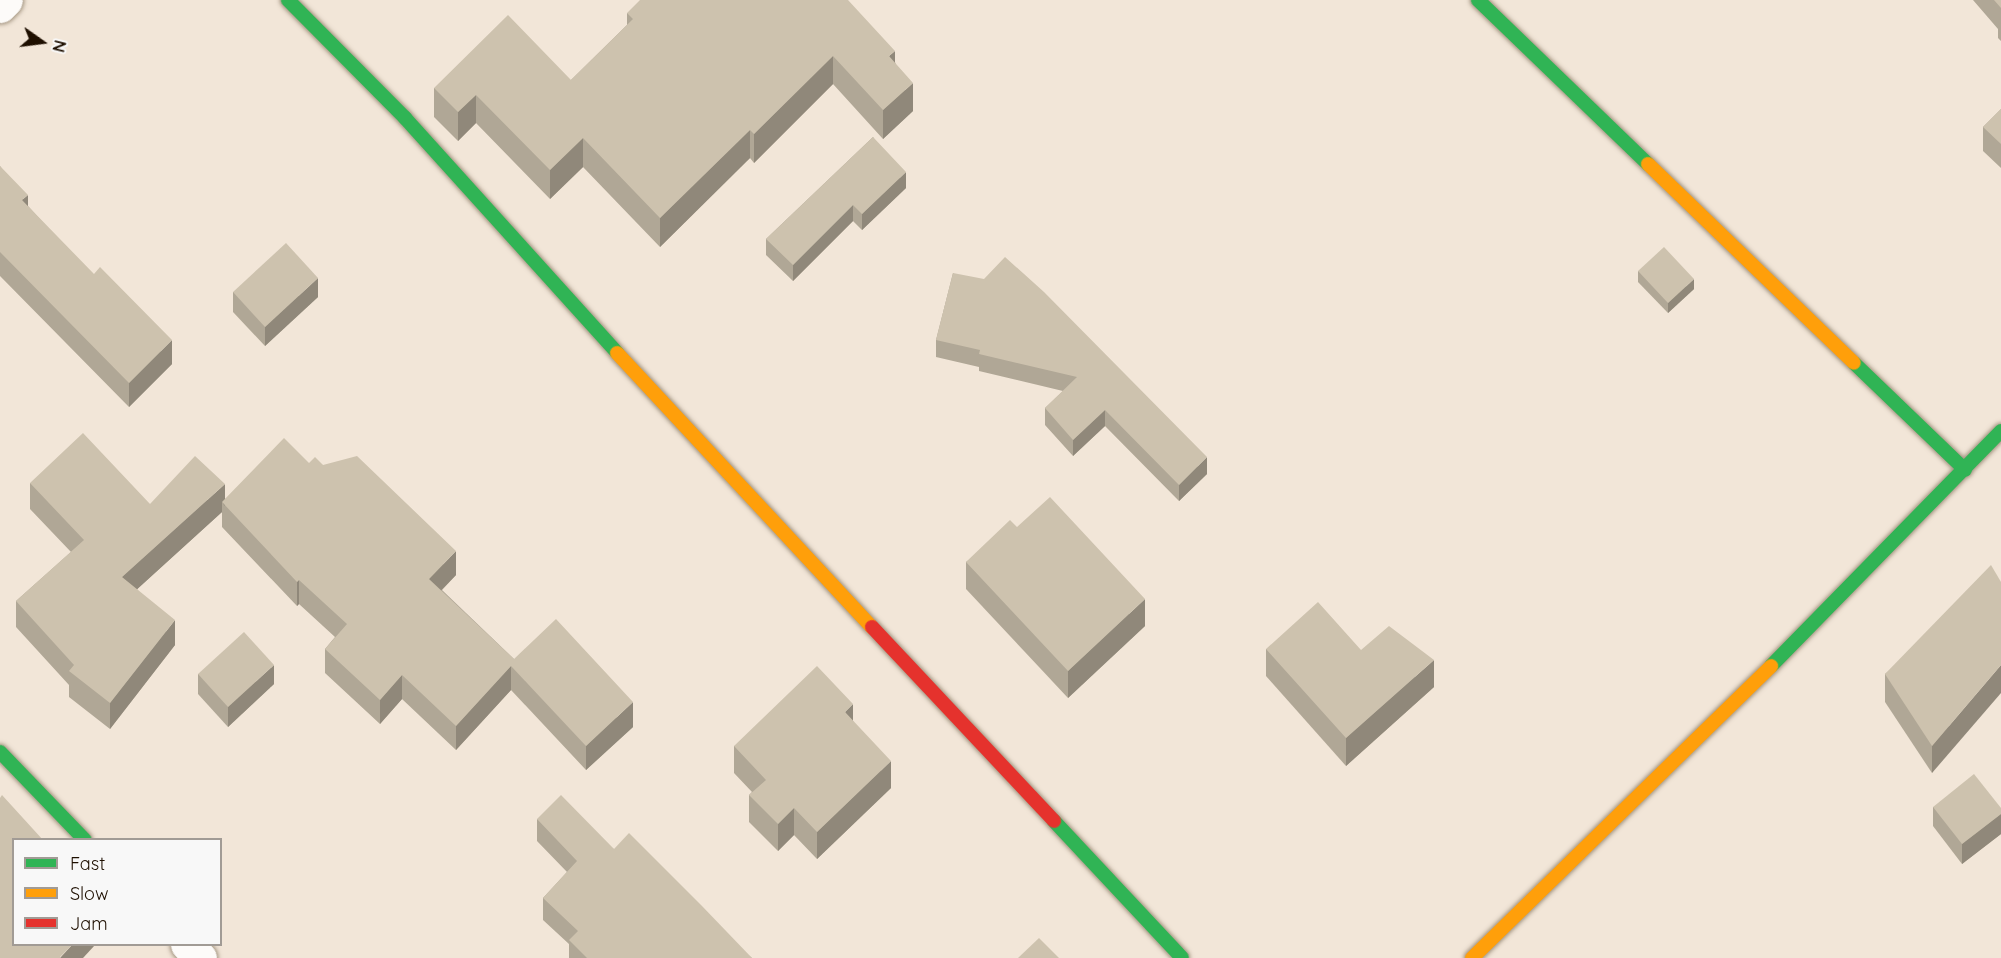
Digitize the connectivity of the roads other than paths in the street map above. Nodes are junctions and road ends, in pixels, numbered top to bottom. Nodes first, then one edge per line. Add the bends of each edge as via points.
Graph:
1 (6, 0) edge
2 (288, 0) edge
3 (1478, 0) edge
4 (0, 6) edge
5 (2001, 431) edge
6 (1965, 470) junction
7 (0, 752) edge
8 (83, 838) edge
9 (188, 946) edge
10 (200, 958) edge
11 (1182, 958) edge
12 (1472, 958) edge

1 - 4 street
2 - 11 street via 405,118 687,430
3 - 6 street
5 - 6 street
6 - 12 street
7 - 8 street
9 - 10 street

